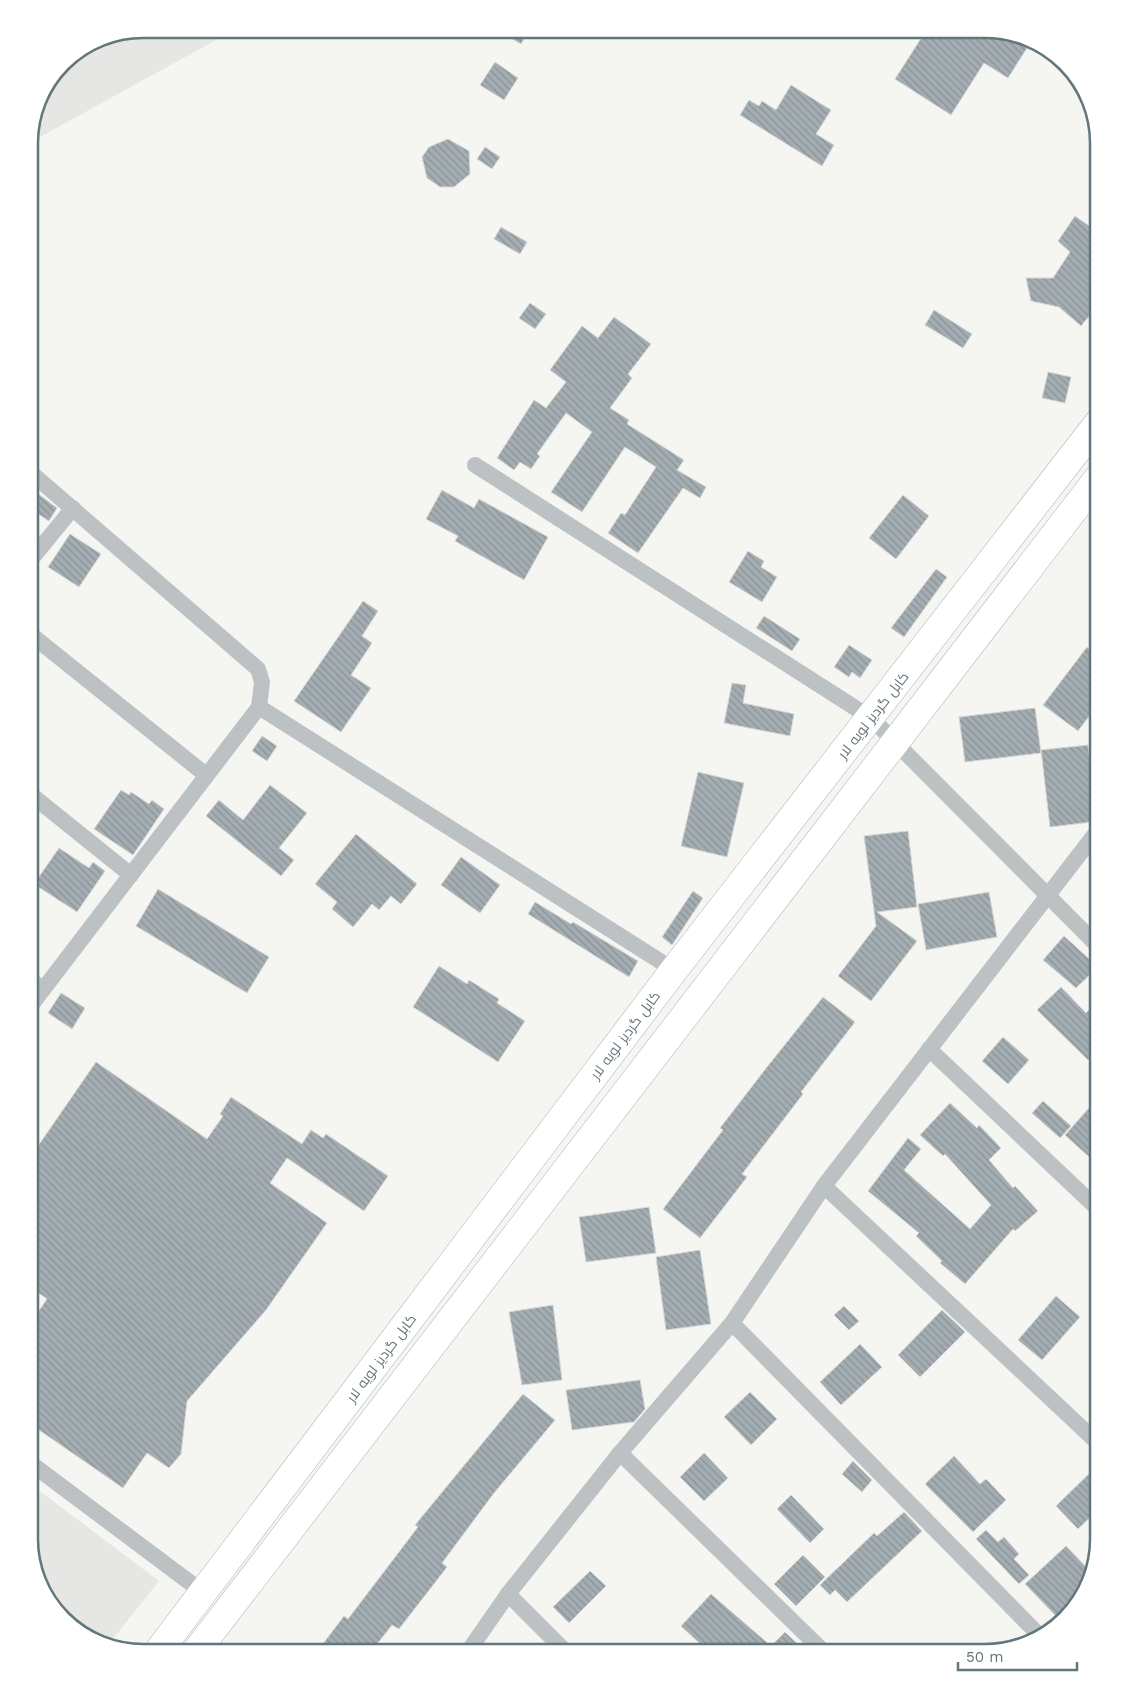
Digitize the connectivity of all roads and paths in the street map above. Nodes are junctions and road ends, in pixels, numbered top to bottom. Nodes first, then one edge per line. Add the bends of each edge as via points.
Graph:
1 (1090, 434) edge
2 (475, 465) dead end
3 (38, 479) edge
4 (1090, 489) edge
5 (73, 508) junction
6 (38, 551) edge
7 (38, 640) edge
8 (259, 707) junction
9 (871, 718) junction
10 (894, 742) junction
11 (206, 775) junction
12 (38, 800) edge
13 (1090, 841) edge
14 (131, 875) junction
15 (1048, 896) junction
16 (1090, 938) edge
17 (674, 970) junction
18 (38, 985) edge
19 (43, 989) junction
20 (38, 996) edge
21 (930, 1049) junction
22 (824, 1186) junction
23 (1090, 1201) edge
24 (732, 1323) junction
25 (1090, 1436) edge
26 (620, 1453) junction
27 (38, 1469) edge
28 (204, 1593) junction
29 (508, 1594) junction
30 (1035, 1631) edge
31 (164, 1644) edge
32 (202, 1644) edge
33 (473, 1644) edge
34 (558, 1644) edge
35 (816, 1644) edge

1 - 9 highway, کابل گردیز لویه لار
2 - 9 street
3 - 5 street
4 - 10 highway
5 - 6 street
5 - 8 street via 258,669 262,682
7 - 11 street
8 - 11 street
8 - 17 street
9 - 10 street
9 - 17 highway, کابل گردیز لویه لار
10 - 15 street
10 - 32 highway
11 - 14 street
12 - 14 street
13 - 15 street
14 - 19 street
15 - 16 street
15 - 21 street
17 - 28 highway, کابل گردیز لویه لار
18 - 19 street
19 - 20 street
21 - 22 street
21 - 23 street
22 - 24 street
22 - 25 street
24 - 26 street
24 - 30 street
26 - 29 street
26 - 35 street
27 - 28 street
28 - 31 highway, کابل گردیز لویه لار
29 - 33 street
29 - 34 street

